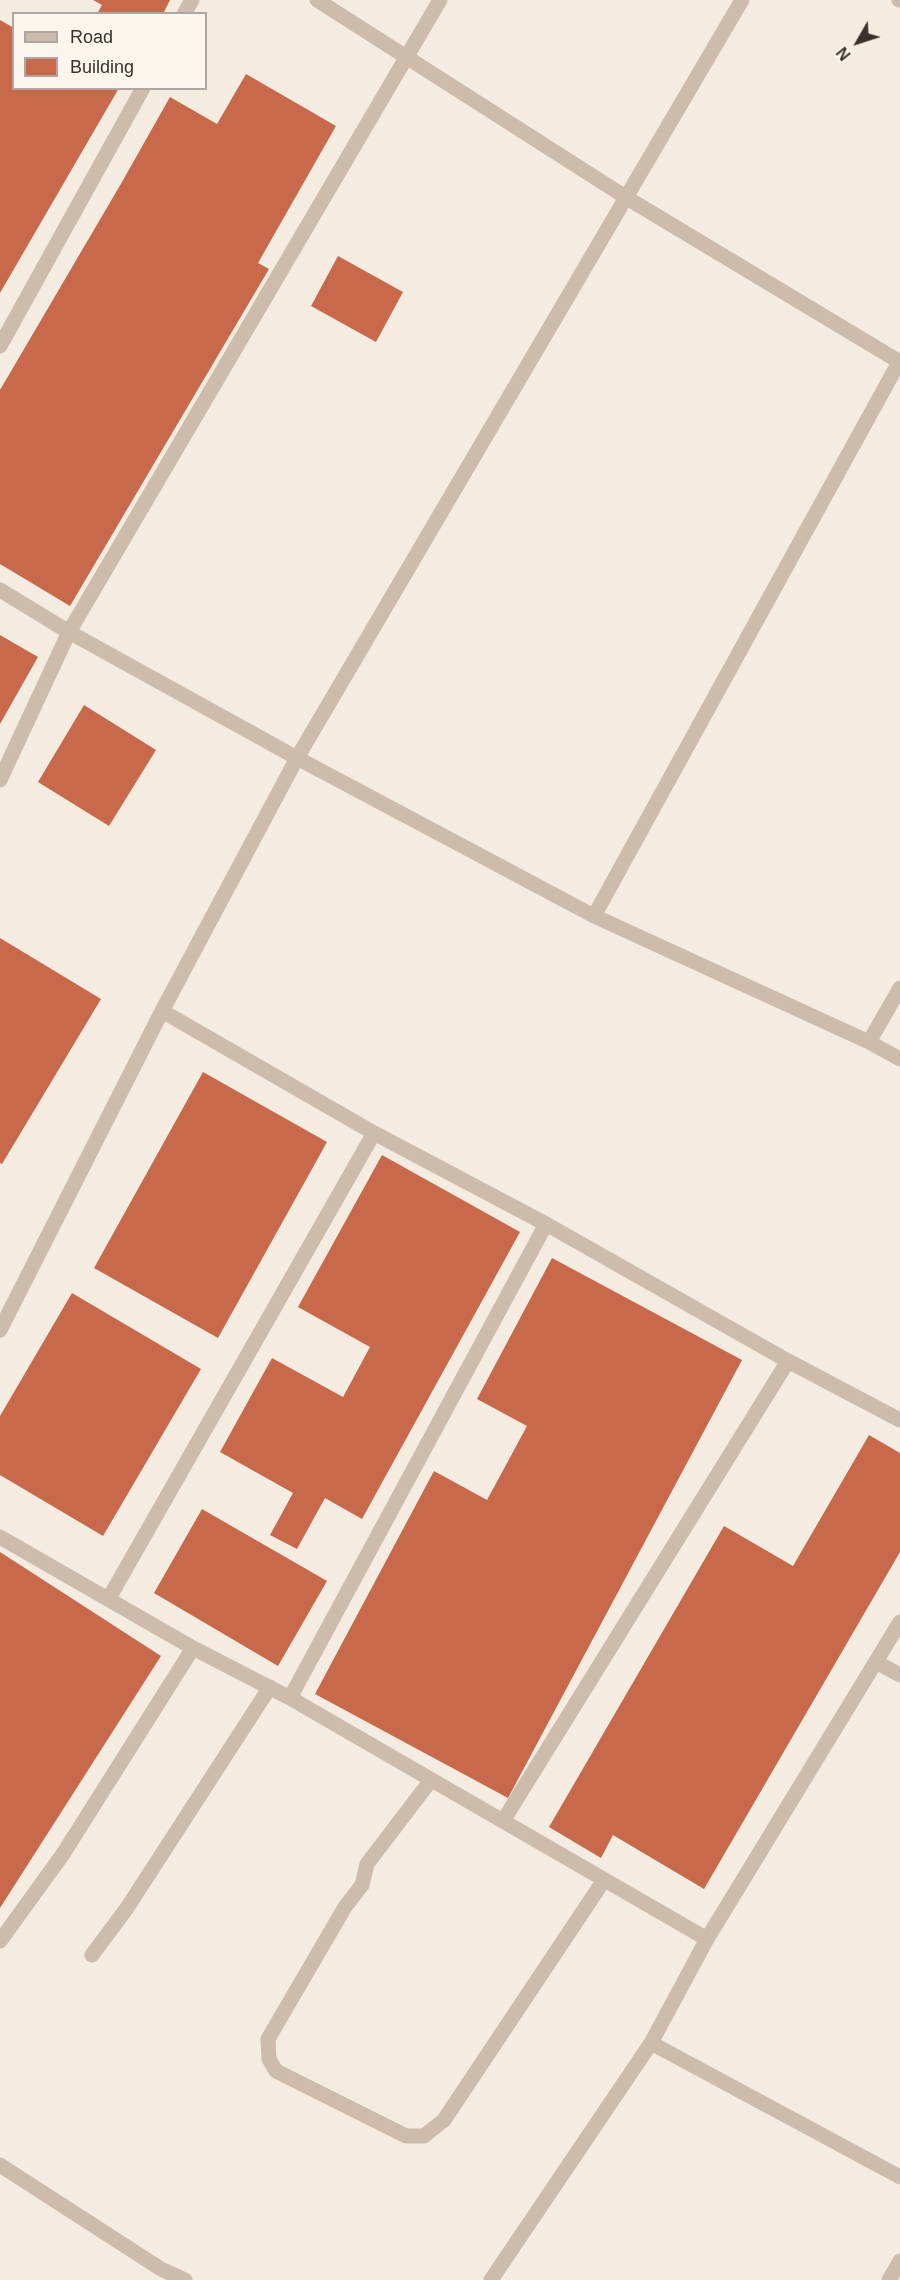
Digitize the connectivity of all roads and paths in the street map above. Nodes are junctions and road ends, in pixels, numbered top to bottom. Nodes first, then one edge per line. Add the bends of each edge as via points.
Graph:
1 (317, 0) edge
2 (440, 0) edge
3 (742, 0) edge
4 (407, 56) junction
5 (142, 90) edge
6 (627, 198) junction
7 (0, 346) edge
8 (899, 362) edge
9 (0, 590) edge
10 (69, 632) junction
11 (297, 758) junction
12 (0, 780) edge
13 (594, 916) junction
14 (900, 988) edge
15 (162, 1011) junction
16 (869, 1042) junction
17 (900, 1059) edge
18 (374, 1133) junction
19 (546, 1224) junction
20 (0, 1330) edge
21 (788, 1361) junction
22 (900, 1420) edge
23 (0, 1537) edge
24 (109, 1598) junction
25 (900, 1622) edge
26 (193, 1647) junction
27 (876, 1662) junction
28 (900, 1675) edge
29 (270, 1687) junction
30 (290, 1698) junction
31 (431, 1780) junction
32 (504, 1821) junction
33 (604, 1880) junction
34 (707, 1939) junction
35 (0, 1941) edge
36 (92, 1955) dead end
37 (651, 2043) junction
38 (0, 2165) edge
39 (900, 2177) edge
40 (900, 2261) edge
41 (185, 2280) edge
42 (491, 2280) edge
43 (889, 2280) edge

1 - 4 street
2 - 4 street
3 - 6 street
4 - 6 street
4 - 10 street
5 - 7 street
6 - 8 street
6 - 11 street
8 - 13 street
9 - 10 street
10 - 11 street
10 - 12 street
11 - 13 street
11 - 15 street
13 - 16 street
14 - 16 street
15 - 18 street
15 - 20 street
16 - 17 street
18 - 19 street
18 - 24 street
19 - 21 street
19 - 30 street
21 - 22 street
21 - 32 street
23 - 24 street
24 - 26 street
25 - 27 street
26 - 29 street
26 - 35 street via 63,1854
27 - 28 street
27 - 34 street
29 - 30 street
29 - 36 street
30 - 31 street
31 - 32 street
31 - 33 street via 367,1864 362,1885 345,1907 268,2039 269,2059 276,2071 406,2136 424,2136 444,2120
32 - 33 street
33 - 34 street
34 - 37 street
37 - 39 street
37 - 42 street
38 - 41 street via 161,2269
40 - 43 street

